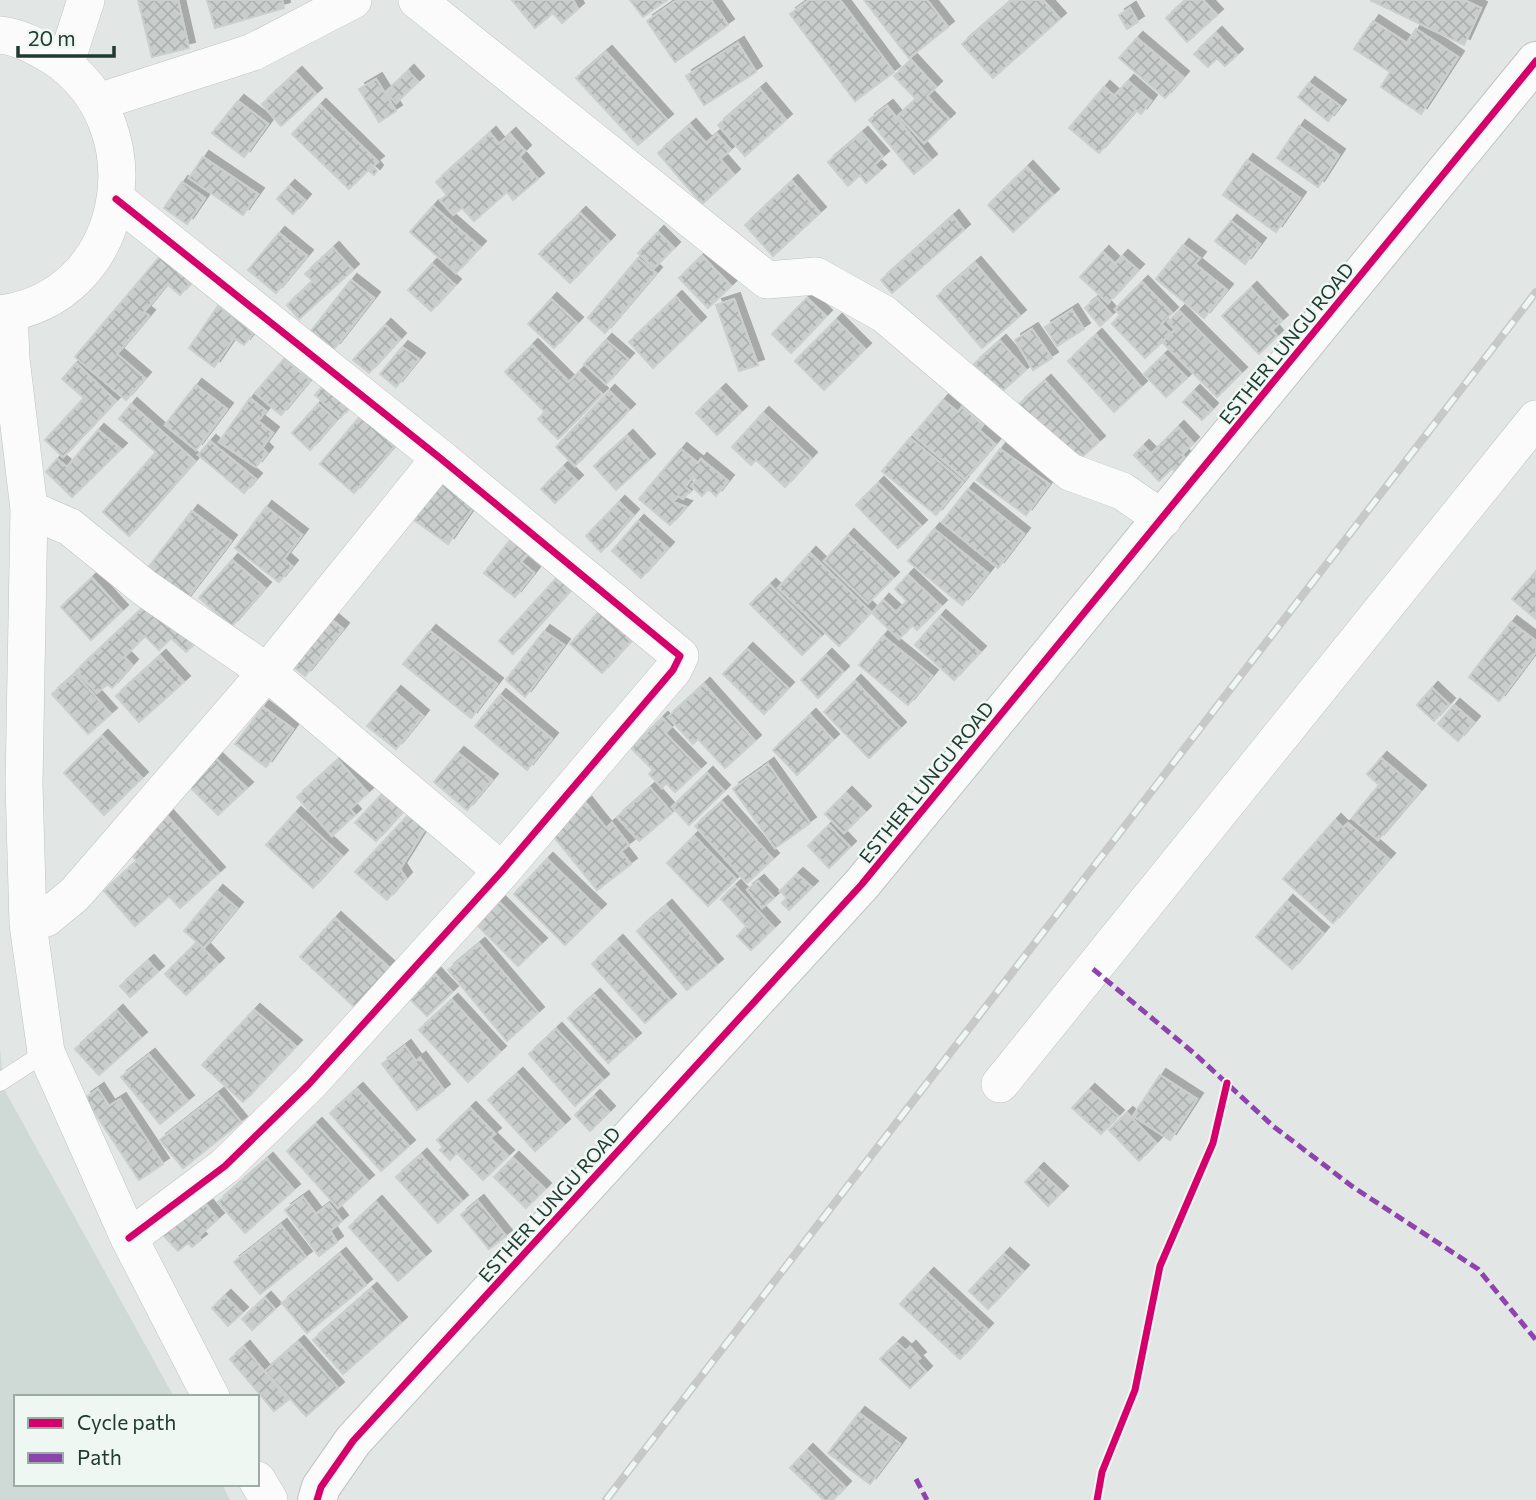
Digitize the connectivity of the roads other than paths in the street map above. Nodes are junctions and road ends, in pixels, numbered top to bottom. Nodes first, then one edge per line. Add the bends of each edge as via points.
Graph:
1 (86, 0) edge
2 (353, 0) edge
3 (417, 0) edge
4 (0, 34) edge
5 (1536, 61) edge
6 (65, 65) junction
7 (98, 102) junction
8 (116, 199) junction
9 (5, 314) edge
10 (5, 357) edge
11 (1536, 419) edge
12 (440, 458) junction
13 (29, 509) junction
14 (1163, 519) junction
15 (267, 672) junction
16 (12, 784) edge
17 (502, 871) junction
18 (28, 924) junction
19 (46, 1052) junction
20 (0, 1082) edge
21 (1000, 1084) dead end
22 (129, 1238) junction
23 (210, 1395) edge
24 (259, 1484) edge
25 (268, 1500) edge
26 (317, 1500) edge

1 - 6 street
2 - 7 street via 253,52
3 - 14 street via 767,280 816,276 884,314 1070,472 1122,491
4 - 6 street via 36,46
5 - 14 street, ESTHER LUNGU ROAD
6 - 7 street
7 - 8 street via 116,149
8 - 9 street via 107,231 68,284 40,302
8 - 12 street
9 - 10 street
10 - 13 street
11 - 21 street
12 - 15 street
12 - 17 street via 680,656 673,670
13 - 15 street via 70,527 145,588
13 - 16 street
14 - 26 street, ESTHER LUNGU ROAD via 862,884 353,1441
15 - 17 street
15 - 18 street via 75,894 46,918
16 - 18 street
17 - 22 street via 309,1084 225,1166
18 - 19 street
19 - 20 lane
19 - 22 street
22 - 23 street
24 - 25 street

